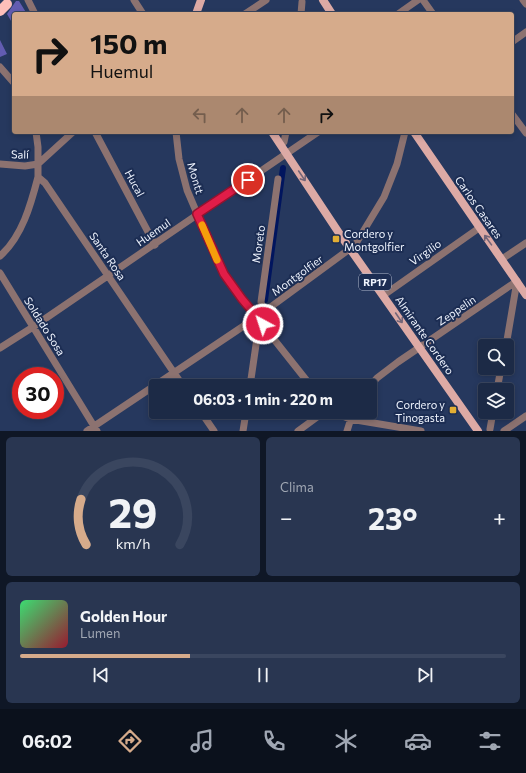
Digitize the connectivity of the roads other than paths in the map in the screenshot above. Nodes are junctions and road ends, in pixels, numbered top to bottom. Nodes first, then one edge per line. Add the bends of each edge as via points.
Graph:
1 (28, 0) edge
2 (134, 0) edge
3 (201, 0) edge
4 (266, 0) edge
5 (323, 0) edge
6 (418, 0) edge
7 (423, 0) edge
8 (523, 0) edge
9 (302, 2) dead end
10 (526, 4) edge
11 (34, 12) edge
12 (142, 12) edge
13 (197, 12) edge
14 (248, 12) edge
15 (301, 12) edge
16 (331, 12) edge
17 (401, 12) edge
18 (432, 12) edge
19 (526, 32) edge
20 (514, 41) edge
21 (0, 68) edge
22 (12, 81) edge
23 (514, 117) edge
24 (526, 133) edge
25 (36, 134) edge
26 (71, 134) edge
27 (96, 134) edge
28 (176, 134) edge
29 (273, 134) edge
30 (286, 134) edge
31 (315, 134) edge
32 (405, 134) edge
33 (415, 134) edge
34 (281, 145) junction
35 (287, 154) junction
36 (0, 164) edge
37 (38, 164) junction
38 (38, 177) junction
39 (278, 179) dead end
40 (197, 214) junction
41 (479, 228) junction
42 (526, 243) edge
43 (155, 245) junction
44 (352, 249) junction
45 (0, 256) edge
46 (502, 259) junction
47 (0, 273) edge
48 (108, 276) junction
49 (517, 282) junction
50 (384, 295) junction
51 (526, 295) edge
52 (264, 312) junction
53 (257, 317) junction
54 (263, 324) junction
55 (33, 327) junction
56 (507, 339) edge
57 (0, 348) edge
58 (419, 348) junction
59 (174, 373) junction
60 (178, 379) edge
61 (251, 379) edge
62 (306, 379) edge
63 (377, 379) edge
64 (526, 416) edge
65 (206, 419) edge
66 (245, 419) edge
67 (315, 419) edge
68 (351, 419) edge
69 (369, 419) edge
70 (493, 419) edge
71 (96, 429) edge
72 (301, 429) edge
73 (492, 430) edge
74 (87, 431) edge
75 (214, 431) edge
76 (243, 431) edge
77 (347, 431) edge
78 (421, 431) edge
79 (478, 431) edge
80 (504, 431) edge

1 - 11 street
2 - 12 street
3 - 13 main road
4 - 14 street
5 - 16 main road
6 - 17 street
7 - 18 street
8 - 10 street
9 - 15 street
19 - 20 street
21 - 22 street
23 - 24 street
25 - 37 street
26 - 37 street
27 - 43 street, Hucal
28 - 40 street, Montt via 184,179
29 - 34 main road, Almirante Cordero / RP17
30 - 34 street
31 - 35 street, Huemul
32 - 44 street, Montgolfier via 398,164 384,197
33 - 41 main road, Carlos Casares
34 - 35 main road, Almirante Cordero / RP17
35 - 40 street, Huemul
35 -> 44 main road, Almirante Cordero / RP17
36 - 37 street, Salí
37 - 38 street
38 - 45 street via 21,227
38 - 48 street, Santa Rosa via 45,182
39 - 52 street, Moreto via 262,302
40 - 43 street, Huemul
40 - 53 street, Montt via 222,271
46 -> 41 main road, Carlos Casares
41 - 50 street, Virgilio
42 - 46 street
43 - 48 street, Huemul
44 - 50 main road, Almirante Cordero / RP17
44 - 52 street, Montgolfier
46 - 49 main road, Carlos Casares
47 - 55 street, Soldado Sosa
48 - 55 street, Huemul
48 - 59 street, Santa Rosa
49 - 51 main road, Carlos Casares
49 - 56 street
49 - 58 street, Zeppelin
50 -> 58 main road, Almirante Cordero / RP17
52 - 53 street, Montgolfier
53 - 54 street, Montt
53 - 59 street, Montgolfier
54 - 61 street via 258,331
54 - 62 street, Montt
55 - 57 street, Huemul
55 - 71 street, Soldado Sosa
58 - 63 street, Zeppelin via 387,369
58 - 79 main road, Almirante Cordero / RP17
59 - 60 street, Santa Rosa
59 - 71 street, Montgolfier
64 - 80 street
65 - 75 street
66 - 76 street
67 - 72 street
68 - 77 street
69 - 78 street
70 - 73 street
71 - 74 street, Montgolfier
73 - 79 street

